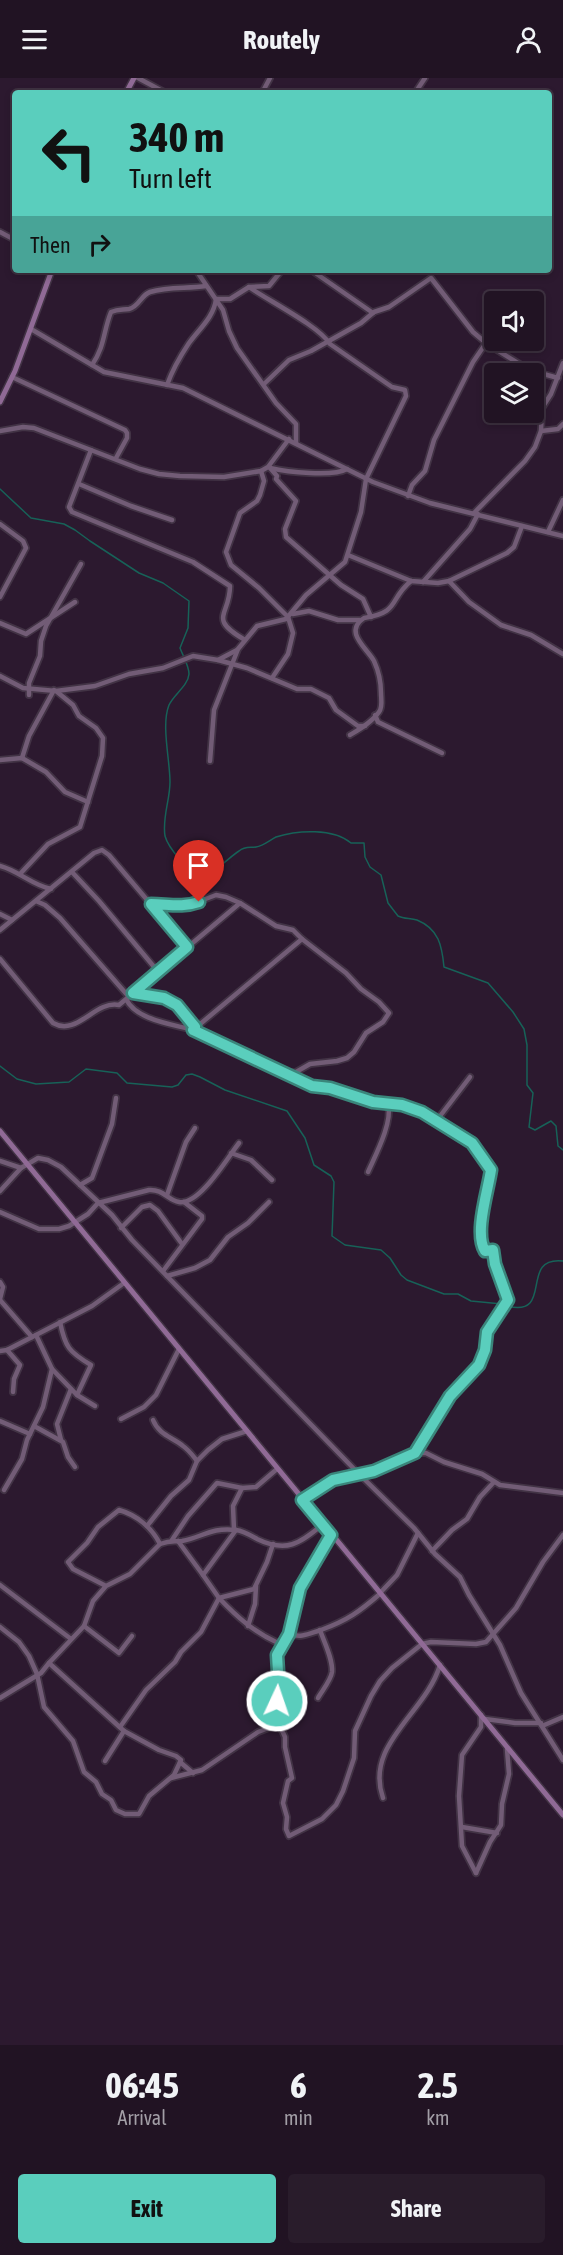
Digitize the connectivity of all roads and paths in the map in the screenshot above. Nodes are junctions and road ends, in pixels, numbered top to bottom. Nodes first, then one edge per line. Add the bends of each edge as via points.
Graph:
1 (133, 78) edge
2 (159, 90) edge
3 (51, 273) edge
4 (198, 273) edge
5 (280, 273) edge
6 (315, 273) edge
7 (430, 273) edge
8 (431, 278) junction
9 (206, 286) junction
10 (249, 287) junction
11 (216, 299) junction
12 (373, 313) junction
13 (31, 328) junction
14 (328, 340) junction
15 (484, 341) edge
16 (484, 346) edge
17 (499, 351) edge
18 (563, 363) edge
19 (92, 365) junction
20 (12, 377) junction
21 (558, 378) junction
22 (264, 384) junction
23 (167, 385) junction
24 (0, 402) edge
25 (563, 424) edge
26 (0, 431) edge
27 (541, 431) junction
28 (289, 439) junction
29 (296, 443) junction
30 (92, 450) junction
31 (116, 458) junction
32 (269, 468) junction
33 (347, 469) junction
34 (261, 471) junction
35 (366, 479) junction
36 (79, 484) junction
37 (408, 496) junction
38 (563, 500) edge
39 (476, 513) junction
40 (172, 520) dead end
41 (0, 524) edge
42 (522, 526) junction
43 (548, 532) junction
44 (563, 536) edge
45 (348, 555) junction
46 (81, 564) dead end
47 (330, 576) junction
48 (411, 581) junction
49 (449, 581) junction
50 (423, 582) junction
51 (0, 597) edge
52 (75, 602) dead end
53 (290, 616) junction
54 (371, 617) junction
55 (52, 618) junction
56 (360, 620) junction
57 (0, 623) edge
58 (245, 640) junction
59 (238, 649) junction
60 (563, 654) edge
61 (218, 660) junction
62 (230, 664) junction
63 (0, 676) edge
64 (272, 678) junction
65 (55, 691) junction
66 (28, 692) junction
67 (375, 715) junction
68 (364, 726) junction
69 (350, 735) dead end
70 (442, 753) dead end
71 (22, 759) junction
72 (0, 760) edge
73 (210, 761) dead end
74 (88, 802) junction
75 (0, 866) edge
76 (72, 872) junction
77 (20, 874) junction
78 (41, 887) junction
79 (51, 889) junction
80 (44, 895) junction
81 (36, 902) junction
82 (240, 903) junction
83 (45, 904) junction
84 (151, 904) junction
85 (1, 915) edge
86 (12, 920) junction
87 (2, 928) edge
88 (302, 939) junction
89 (187, 947) junction
90 (0, 959) edge
91 (155, 971) junction
92 (129, 996) junction
93 (119, 1005) junction
94 (132, 1009) junction
95 (194, 1028) junction
96 (285, 1073) junction
97 (470, 1077) dead end
98 (116, 1098) dead end
99 (388, 1105) junction
100 (437, 1120) junction
101 (195, 1128) dead end
102 (0, 1131) edge
103 (238, 1143) dead end
104 (231, 1153) junction
105 (0, 1161) edge
106 (27, 1163) junction
107 (21, 1168) junction
108 (368, 1172) dead end
109 (272, 1180) dead end
110 (80, 1185) junction
111 (0, 1191) edge
112 (167, 1195) junction
113 (183, 1202) junction
114 (269, 1202) dead end
115 (98, 1203) junction
116 (0, 1212) edge
117 (76, 1222) junction
118 (121, 1228) junction
119 (182, 1244) junction
120 (163, 1271) junction
121 (167, 1276) junction
122 (0, 1282) edge
123 (124, 1283) junction
124 (0, 1299) edge
125 (60, 1322) junction
126 (34, 1336) junction
127 (178, 1349) junction
128 (7, 1350) junction
129 (0, 1351) edge
130 (52, 1370) junction
131 (71, 1389) junction
132 (13, 1392) dead end
133 (77, 1395) junction
134 (95, 1406) dead end
135 (122, 1419) dead end
136 (153, 1420) dead end
137 (0, 1421) edge
138 (34, 1426) junction
139 (247, 1431) junction
140 (30, 1434) junction
141 (61, 1441) junction
142 (415, 1453) junction
143 (197, 1461) junction
144 (75, 1467) dead end
145 (277, 1469) junction
146 (358, 1473) junction
147 (494, 1482) junction
148 (242, 1488) junction
149 (4, 1490) dead end
150 (563, 1493) edge
151 (302, 1500) junction
152 (323, 1524) junction
153 (147, 1526) junction
154 (235, 1530) junction
155 (418, 1533) junction
156 (331, 1535) junction
157 (563, 1535) edge
158 (175, 1540) junction
159 (557, 1542) junction
160 (160, 1544) junction
161 (273, 1544) junction
162 (563, 1545) edge
163 (432, 1551) junction
164 (203, 1575) junction
165 (0, 1585) edge
166 (106, 1586) junction
167 (256, 1586) junction
168 (381, 1593) junction
169 (219, 1598) junction
170 (84, 1626) junction
171 (248, 1626) junction
172 (0, 1627) edge
173 (320, 1630) junction
174 (494, 1635) junction
175 (132, 1636) dead end
176 (287, 1636) junction
177 (71, 1639) junction
178 (423, 1644) junction
179 (49, 1663) junction
180 (440, 1665) junction
181 (37, 1677) junction
182 (0, 1698) edge
183 (318, 1698) dead end
184 (563, 1716) edge
185 (483, 1717) junction
186 (279, 1724) junction
187 (542, 1725) junction
188 (122, 1729) junction
189 (507, 1746) junction
190 (563, 1760) edge
191 (105, 1761) dead end
192 (180, 1762) junction
193 (193, 1773) junction
194 (171, 1778) junction
195 (384, 1798) dead end
196 (563, 1815) edge
197 (462, 1827) junction
198 (497, 1833) junction

1 - 2 street
3 - 13 main road
4 - 9 street
5 - 10 street via 269,286
6 - 12 street
7 - 8 street
8 - 12 street via 398,302
8 - 15 street
9 - 11 street
9 - 19 street via 150,292 130,309 111,312 105,341
10 - 11 street via 230,299
10 - 14 street
11 - 22 street via 234,344
11 - 23 street
12 - 14 street
13 - 19 street
13 - 20 main road
14 - 22 street via 289,360
14 - 35 street via 392,387 405,390
16 - 37 street via 434,440 428,465
17 - 21 street via 529,370
18 - 21 street
19 - 23 street via 122,377
20 - 24 main road
20 - 31 street via 125,430 127,438
21 - 27 street via 542,408
22 - 29 street via 297,424
23 - 28 street via 183,388
25 - 27 street via 558,429
26 - 30 street via 34,428
27 - 39 street via 525,461
28 - 29 street
28 - 32 street
29 - 33 street
30 - 31 street
30 - 36 street
31 - 34 street via 169,476 224,477
32 - 33 street via 329,474
32 - 34 street
32 - 47 street via 296,501 286,537
33 - 35 street
34 - 53 street via 264,481 260,495 240,513 227,558
35 - 37 street
35 - 45 street
36 - 40 street
36 - 58 street via 69,507 74,514 172,552 230,586 223,621
37 - 39 street
38 - 43 street
39 - 42 street
39 - 50 street via 470,529
41 - 51 street via 24,541 26,548
42 - 43 street
42 - 49 street via 514,547 507,553
43 - 44 street
45 - 47 street
45 - 48 street
46 - 55 street
47 - 53 street via 306,595
47 - 54 street via 363,599
48 - 50 street
48 - 54 street via 384,614
49 - 50 street
49 - 60 street via 469,602 501,625 531,635
52 - 55 street
53 - 56 street via 309,611 338,620
53 - 58 street via 257,626
53 - 64 street via 293,633 288,654
54 - 56 street
55 - 57 street via 26,634
55 - 66 street via 41,640
56 - 67 street via 356,637 374,661 381,680 382,704
58 - 59 street
59 - 61 street
59 - 62 street
61 - 62 street
61 - 65 street via 190,656 163,668 95,686
62 - 64 street
62 - 73 street via 214,710
63 - 66 street
64 - 68 street via 329,698 336,710
65 - 66 street
65 - 71 street via 29,736
65 - 74 street via 103,738
67 - 68 street
67 - 70 street via 388,728
68 - 69 street
71 - 72 street
71 - 74 street via 46,772 65,792
74 - 77 street via 80,827 48,844
75 - 77 street
76 - 79 street
76 - 84 street via 102,850
76 - 91 street
77 - 78 street
78 - 79 street
78 - 80 street
79 - 80 street
80 - 81 street
80 - 83 street
81 - 83 street
81 - 86 street
82 - 84 street via 216,896 187,906
82 - 88 street via 276,926 293,930
82 - 89 street
83 - 92 street
84 - 89 street
85 - 86 street
85 - 87 street
86 - 87 street
88 - 95 street
88 - 96 street via 346,973 389,1015 346,1058
89 - 91 street
90 - 93 street via 58,1026 71,1026 109,1005
91 - 92 street
92 - 93 street
92 - 94 street
92 - 95 street via 164,998 177,1005
93 - 94 street
94 - 95 street
95 - 96 street
96 - 99 street via 312,1086
97 - 100 street
98 - 110 street via 112,1124 92,1178
99 - 100 street via 408,1106
99 - 108 street via 384,1133
100 - 142 street via 472,1143 490,1168 482,1246 485,1251 493,1250 508,1300 487,1332 479,1365 450,1396
101 - 112 street
102 - 106 main road
103 - 104 street
104 - 109 street via 251,1160
104 - 113 street via 210,1182 195,1197
105 - 107 street
106 - 107 street
106 - 110 street via 38,1158 48,1160 62,1167
106 - 117 main road
107 - 111 street
110 - 115 street
112 - 113 street
112 - 115 street via 150,1190
113 - 119 street via 202,1218
114 - 121 street via 228,1237 210,1260
115 - 117 street
115 - 118 street
116 - 117 street via 42,1230
117 - 123 main road
118 - 119 street via 142,1207 150,1205
118 - 120 street
119 - 120 street
120 - 121 street
121 - 146 street
122 - 124 street
123 - 125 street
123 - 127 main road
124 - 126 street
125 - 126 street
125 - 133 street via 68,1348 91,1365
126 - 128 street
126 - 130 street
127 - 135 street via 156,1395
127 - 139 main road
128 - 129 street
128 - 132 street via 20,1365
130 - 131 street
130 - 138 street
131 - 133 street
131 - 141 street via 57,1424
133 - 134 street
136 - 143 street via 162,1434 182,1444
137 - 140 street
138 - 140 street
138 - 141 street
139 - 143 street via 222,1439
139 - 145 main road
140 - 149 street via 22,1460
141 - 144 street
142 - 146 street via 374,1471
142 - 147 street via 426,1453
143 - 153 street via 189,1480
145 - 148 street via 256,1487
145 - 151 main road
146 - 151 street via 325,1484
146 - 155 street
147 - 150 street
147 - 163 street via 467,1518
148 - 154 street via 233,1506
148 - 158 street via 217,1483 188,1516
151 - 152 main road
152 - 156 main road
152 - 161 street via 296,1544
153 - 160 street
153 - 166 street via 128,1512 116,1511 69,1559 73,1569
154 - 158 street via 208,1531
154 - 161 street
154 - 164 street
155 - 163 street
155 - 168 street via 397,1575
156 - 168 main road
156 - 176 street via 300,1588
157 - 159 street
158 - 160 street
158 - 164 street
159 - 162 street
159 - 174 street via 524,1597
160 - 166 street via 130,1574
161 - 167 street
163 - 174 street via 460,1577
164 - 169 street
165 - 177 street
166 - 170 street via 93,1601
167 - 169 street
167 - 171 street
168 - 173 street via 349,1619
168 - 178 main road
169 - 171 street
169 - 188 street via 201,1632 146,1690
170 - 175 street via 119,1653
170 - 177 street
171 - 176 street via 278,1643
172 - 181 street via 22,1647
173 - 176 street via 301,1637
173 - 183 street via 332,1669
174 - 178 street via 482,1644
174 - 187 street via 521,1693
176 - 186 street via 276,1659
177 - 179 street
178 - 180 main road
178 - 186 street via 392,1668 371,1696 356,1731 354,1758 336,1805 322,1820 289,1836 283,1800 292,1778
179 - 181 street
179 - 188 street
180 - 185 main road
180 - 195 street via 433,1683 384,1754 379,1772
181 - 182 street
181 - 194 street via 44,1707 73,1741 84,1772 116,1810 139,1814 149,1796
184 - 187 street
185 - 187 street
185 - 189 main road
185 - 197 street via 461,1761
186 - 193 street via 258,1732 213,1764
187 - 190 street
188 - 191 street
188 - 192 street via 176,1756
189 - 196 main road
189 - 198 street via 509,1774
192 - 193 street
192 - 194 street
193 - 194 street
197 - 198 street
197 - 198 street via 462,1846 476,1873

